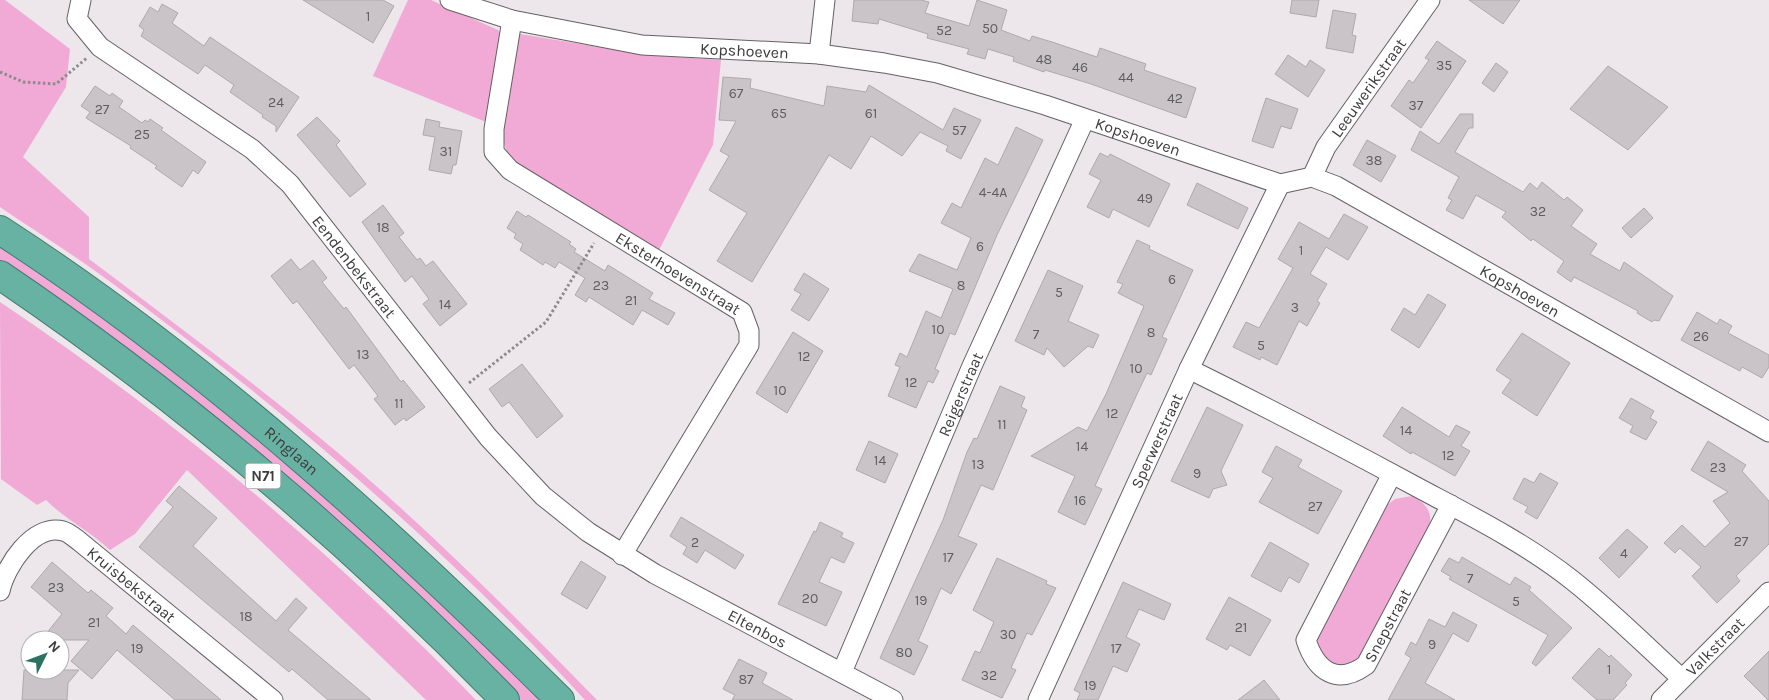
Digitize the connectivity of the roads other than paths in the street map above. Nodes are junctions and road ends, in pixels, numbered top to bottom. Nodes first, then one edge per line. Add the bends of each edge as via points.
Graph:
1 (81, 0) edge
2 (450, 0) edge
3 (825, 0) edge
4 (1430, 0) edge
5 (512, 20) junction
6 (819, 54) junction
7 (1085, 118) junction
8 (1312, 177) junction
9 (1280, 184) junction
10 (0, 230) edge
11 (0, 275) edge
12 (1189, 369) junction
13 (1769, 432) edge
14 (1392, 474) junction
15 (1451, 505) junction
16 (622, 555) junction
17 (0, 590) edge
18 (1769, 592) edge
19 (842, 672) junction
20 (1681, 678) junction
21 (273, 700) edge
22 (505, 700) edge
23 (560, 700) edge
24 (893, 700) edge
25 (1038, 700) edge
26 (1661, 700) edge

1 - 16 street, Eendenbekstraat via 77,19 100,47 252,149 290,184 488,437 543,496
2 - 5 street, Kopshoeven
3 - 6 street
4 - 8 street, Leeuwerikstraat via 1326,147
5 - 6 street, Kopshoeven via 642,45
5 - 16 street, Eksterhoevenstraat via 494,129 494,152 510,170 742,312 749,331 749,345
6 - 7 street, Kopshoeven via 937,73
7 - 9 street, Kopshoeven
7 - 19 street, Reigerstraat via 972,366
8 - 9 street
8 - 13 street, Kopshoeven via 1336,186
9 - 12 street, Sperwerstraat
10 - 23 highway, Ringlaan / N71 via 128,320 287,444 464,604
11 - 22 highway, N71 via 117,360 240,456 397,595
12 - 14 street
12 - 25 street, Sperwerstraat
14 - 15 street
14 - 15 street, Snepstraat via 1306,640 1314,661 1334,675 1354,674 1366,665
15 - 20 street via 1532,552 1571,579
16 - 19 street, Eltenbos
17 - 21 street, Kruisbekstraat via 10,563 20,551 44,532 62,530 80,540
18 - 20 street, Valkstraat
19 - 24 street, Eltenbos
20 - 26 street, Valkstraat

